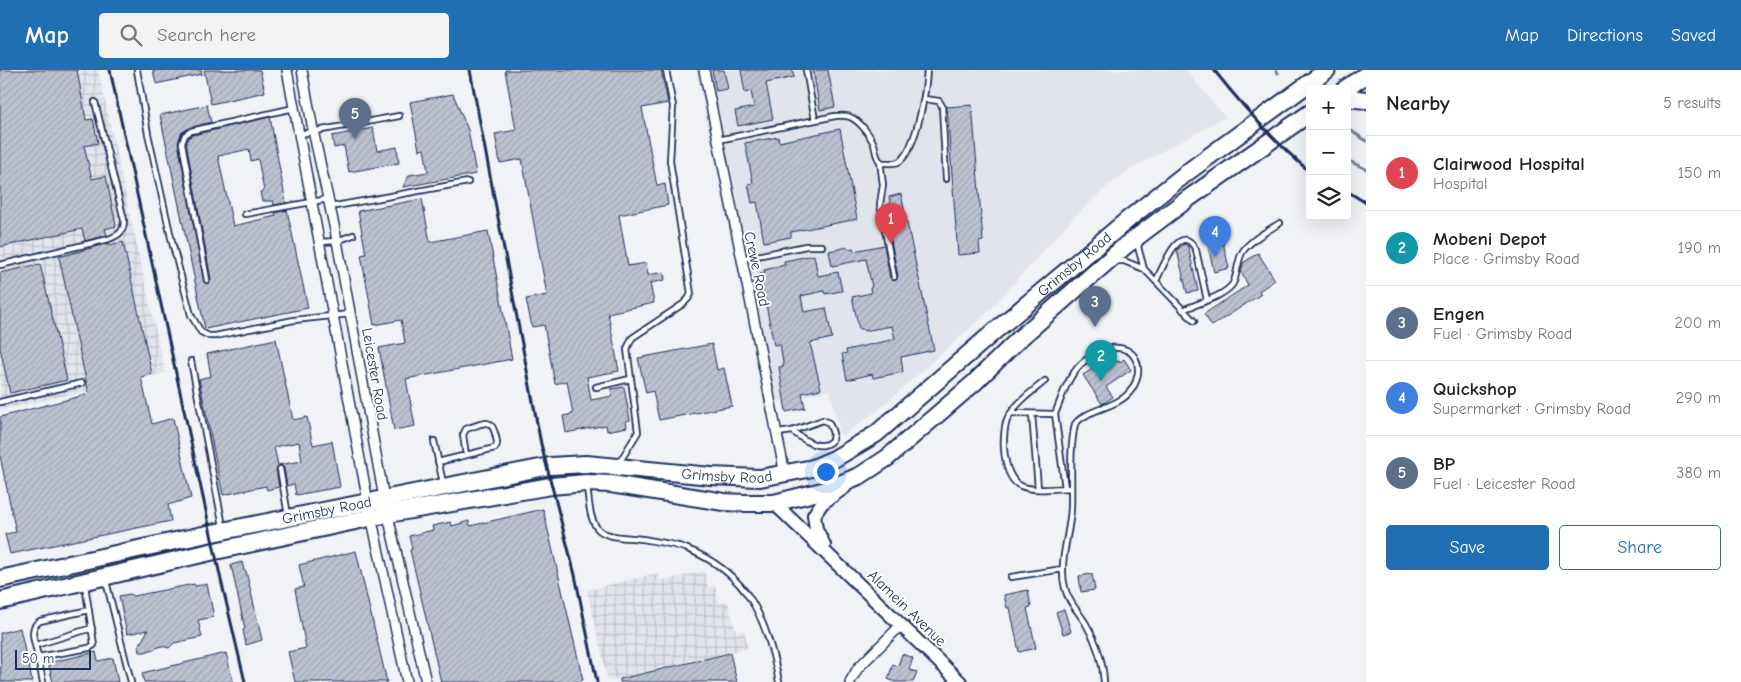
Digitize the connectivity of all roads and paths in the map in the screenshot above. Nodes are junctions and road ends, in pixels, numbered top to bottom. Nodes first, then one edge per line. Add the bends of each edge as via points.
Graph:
1 (137, 70) edge
2 (287, 70) edge
3 (302, 70) edge
4 (666, 70) edge
5 (704, 70) edge
6 (806, 70) edge
7 (927, 70) edge
8 (1313, 70) edge
9 (1327, 70) edge
10 (1361, 70) edge
11 (1366, 74) edge
12 (1350, 85) edge
13 (1304, 87) junction
14 (1351, 98) edge
15 (924, 99) junction
16 (1366, 100) edge
17 (95, 102) dead end
18 (294, 108) junction
19 (399, 116) dead end
20 (1306, 116) edge
21 (816, 120) junction
22 (313, 131) junction
23 (300, 134) junction
24 (718, 140) junction
25 (880, 161) junction
26 (946, 179) dead end
27 (468, 182) dead end
28 (312, 203) junction
29 (329, 203) junction
30 (245, 214) dead end
31 (1280, 223) dead end
32 (1144, 231) junction
33 (353, 235) dead end
34 (337, 241) junction
35 (320, 242) junction
36 (822, 246) dead end
37 (741, 259) junction
38 (1108, 262) junction
39 (0, 265) edge
40 (1144, 269) junction
41 (894, 277) dead end
42 (206, 280) dead end
43 (1156, 282) junction
44 (1208, 300) junction
45 (1183, 310) junction
46 (350, 314) junction
47 (333, 316) junction
48 (1194, 321) dead end
49 (191, 361) dead end
50 (630, 379) junction
51 (1045, 382) dead end
52 (82, 383) dead end
53 (596, 387) dead end
54 (0, 402) edge
55 (1011, 413) junction
56 (1032, 414) junction
57 (1055, 414) junction
58 (792, 431) junction
59 (778, 433) junction
60 (434, 441) dead end
61 (466, 455) junction
62 (438, 462) junction
63 (586, 464) junction
64 (617, 466) junction
65 (280, 469) dead end
66 (785, 474) junction
67 (861, 475) junction
68 (586, 483) junction
69 (444, 487) junction
70 (1038, 488) junction
71 (1068, 488) junction
72 (384, 498) junction
73 (368, 502) junction
74 (774, 503) junction
75 (388, 514) junction
76 (288, 518) junction
77 (372, 518) junction
78 (224, 531) junction
79 (831, 556) junction
80 (1063, 569) junction
81 (106, 577) junction
82 (1011, 577) dead end
83 (0, 579) edge
84 (85, 582) junction
85 (0, 601) edge
86 (90, 610) junction
87 (901, 625) junction
88 (92, 628) junction
89 (36, 644) junction
90 (38, 657) junction
91 (423, 670) junction
92 (406, 678) edge
93 (43, 682) edge
94 (131, 682) edge
95 (426, 682) edge
96 (778, 682) edge
97 (850, 682) edge
98 (960, 682) edge
99 (1104, 682) edge

1 - 47 lane via 172,242 191,315 201,332 215,336 294,320
2 - 18 street, Leicester Road
3 - 22 street, Leicester Road
4 - 50 lane via 673,106 670,161 690,294 683,304 632,338 627,349
5 - 24 street, Crewe Road
6 - 21 lane
7 - 15 lane
8 - 13 highway
9 - 13 highway, Grimsby Road
10 - 11 highway
11 - 12 highway
13 - 66 highway, Grimsby Road via 1131,217 876,434 813,468
14 - 16 highway
15 - 25 lane via 915,133 904,157 894,164
15 - 26 lane via 939,101 942,106
17 - 39 lane via 124,220 122,231 109,239
18 - 23 street, Leicester Road
18 - 42 lane via 191,130 182,143
19 - 22 lane
20 - 32 highway, Grimsby Road
21 - 24 lane
21 - 25 lane via 849,116 857,121 874,144
22 - 23 lane
22 - 29 street, Leicester Road
23 - 28 street, Leicester Road
24 - 37 street, Crewe Road
25 - 41 lane via 883,185 880,204
27 - 29 lane
28 - 29 lane
28 - 30 lane
28 - 35 street, Leicester Road
29 - 34 street, Leicester Road
31 - 44 lane via 1242,252 1231,286
32 - 38 highway, Grimsby Road
32 - 40 lane via 1138,248
33 - 34 lane
34 - 35 lane
34 - 46 street, Leicester Road
35 - 47 street, Leicester Road
36 - 37 lane via 806,246
37 - 59 street, Crewe Road
38 - 40 lane via 1124,261
38 - 67 highway, Grimsby Road via 918,432
40 - 43 lane
43 - 44 lane via 1173,247 1180,241 1188,241 1196,250
43 - 45 lane
44 - 45 lane
45 - 48 lane
46 - 47 lane
46 - 72 street, Leicester Road
47 - 73 street, Leicester Road
49 - 78 lane
50 - 53 lane
50 - 64 lane via 638,432
51 - 55 lane
52 - 54 lane
55 - 56 lane
55 - 70 lane via 1004,428 1008,471 1017,484
56 - 57 lane
56 - 70 lane
57 - 71 lane
57 - 71 lane via 1070,378 1095,353 1119,348 1134,355 1139,372 1129,394 1075,424
58 - 58 lane via 823,420 830,423 833,433 832,440 818,445
58 - 59 lane
59 - 66 street, Crewe Road
60 - 62 lane
61 - 61 lane via 463,435 466,429 488,422 492,424 495,448
61 - 62 lane
62 - 69 lane
63 - 64 highway, Grimsby Road
63 - 68 highway
63 - 69 highway, Grimsby Road via 546,467
64 - 66 highway, Grimsby Road via 736,478
65 - 76 lane
67 - 74 highway, Grimsby Road via 826,490
67 - 79 street, Alamein Avenue via 822,503 814,515 816,529
68 - 74 highway, Grimsby Road via 724,502
68 - 75 highway, Grimsby Road via 535,488
68 - 96 lane via 594,524 604,533 684,548 731,575 748,594 761,617
69 - 72 highway, Grimsby Road
70 - 71 lane
71 - 80 lane via 1071,510
72 - 73 highway, Grimsby Road
72 - 75 street, Leicester Road
73 - 76 highway, Grimsby Road
73 - 77 street, Leicester Road
74 - 79 street, Alamein Avenue
75 - 77 highway, Grimsby Road
75 - 91 street, Leicester Road
76 - 78 highway, Grimsby Road
77 - 81 highway, Grimsby Road
77 - 92 street, Leicester Road
78 - 83 highway, Grimsby Road
79 - 87 street, Alamein Avenue
80 - 82 lane
80 - 99 lane via 1064,587 1091,634
81 - 84 highway, Grimsby Road
81 - 94 lane
84 - 85 highway, Grimsby Road
84 - 86 lane
86 - 88 lane
86 - 89 lane via 38,622 33,627
87 - 97 street via 858,668
87 - 98 street, Alamein Avenue
88 - 89 lane
88 - 90 lane via 95,642 92,647
89 - 90 lane
90 - 93 lane
91 - 92 street
91 - 95 street, Leicester Road

